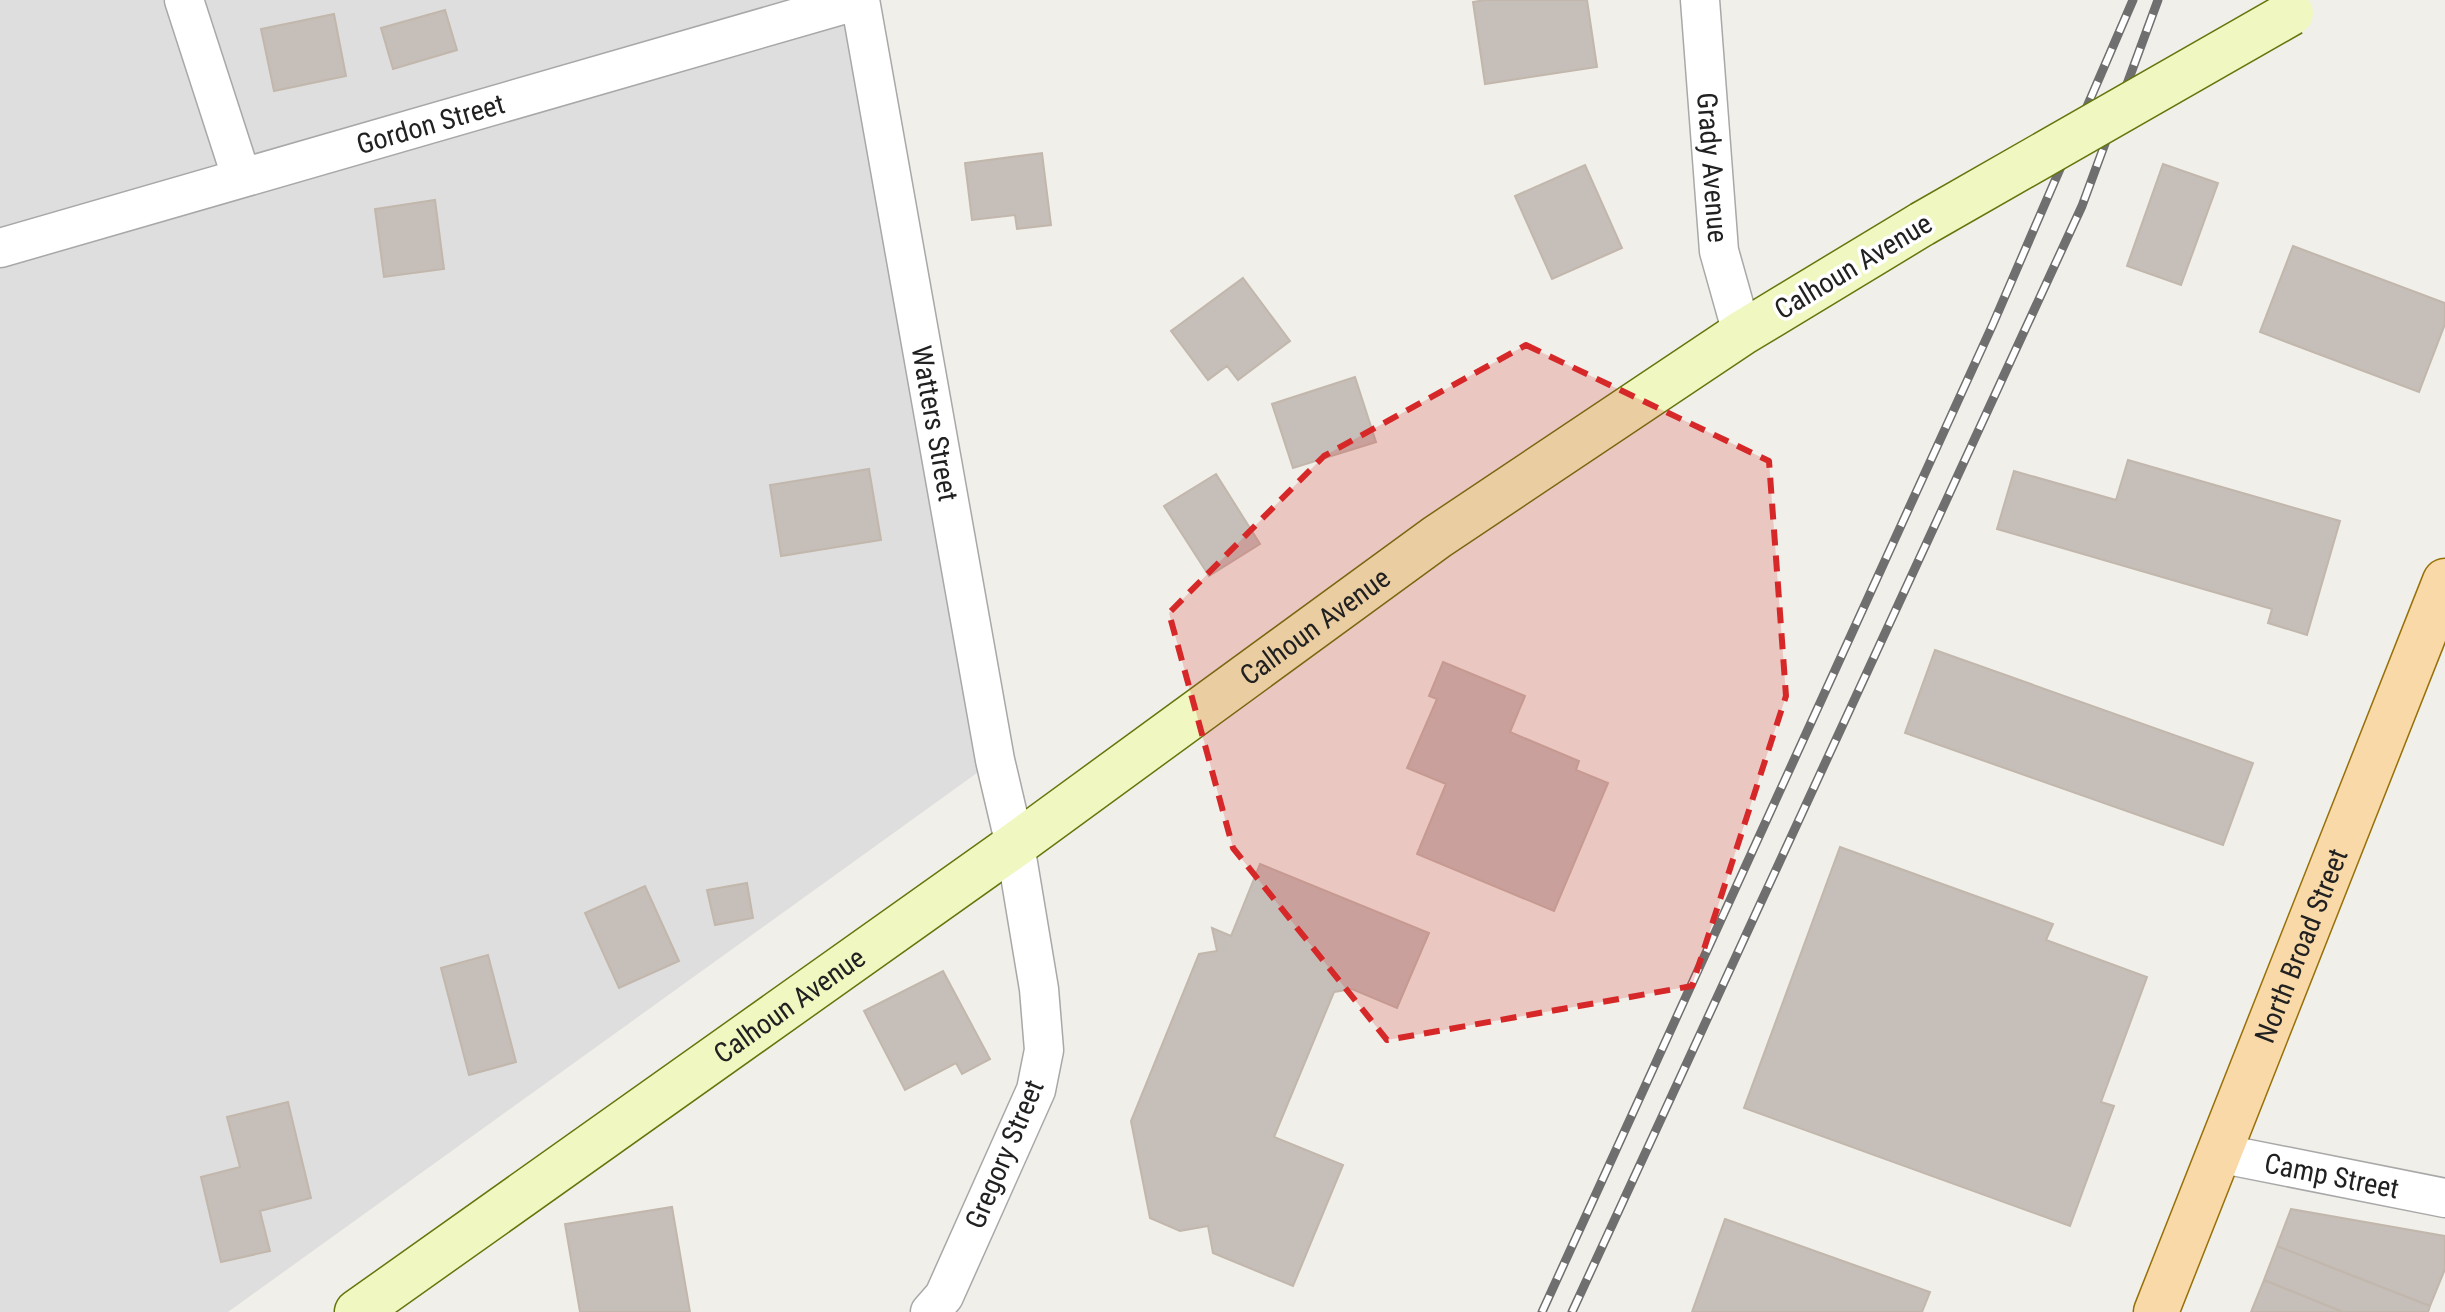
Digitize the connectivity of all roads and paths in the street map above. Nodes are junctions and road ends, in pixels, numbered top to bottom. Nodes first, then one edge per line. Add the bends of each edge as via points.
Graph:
1 (184, 0) edge
2 (860, 0) edge
3 (1700, 0) edge
4 (2302, 6) edge
5 (241, 176) junction
6 (0, 248) edge
7 (1742, 333) junction
8 (2445, 581) edge
9 (1015, 845) junction
10 (2218, 1153) junction
11 (2445, 1198) edge
12 (357, 1312) edge
13 (930, 1312) edge
14 (2156, 1312) edge

1 - 5 street
2 - 5 street, Gordon Street
2 - 9 street, Watters Street via 995,760
3 - 7 street, Grady Avenue via 1719,251
4 - 7 street, Calhoun Avenue, bridge
5 - 6 street, Gordon Street
7 - 9 street, Calhoun Avenue via 1437,537
8 - 10 main road, North Broad Street
9 - 12 street, Calhoun Avenue
9 - 13 street, Gregory Street via 1044,1050 1036,1090 944,1296
10 - 11 street, Camp Street
10 - 14 main road, North Broad Street

